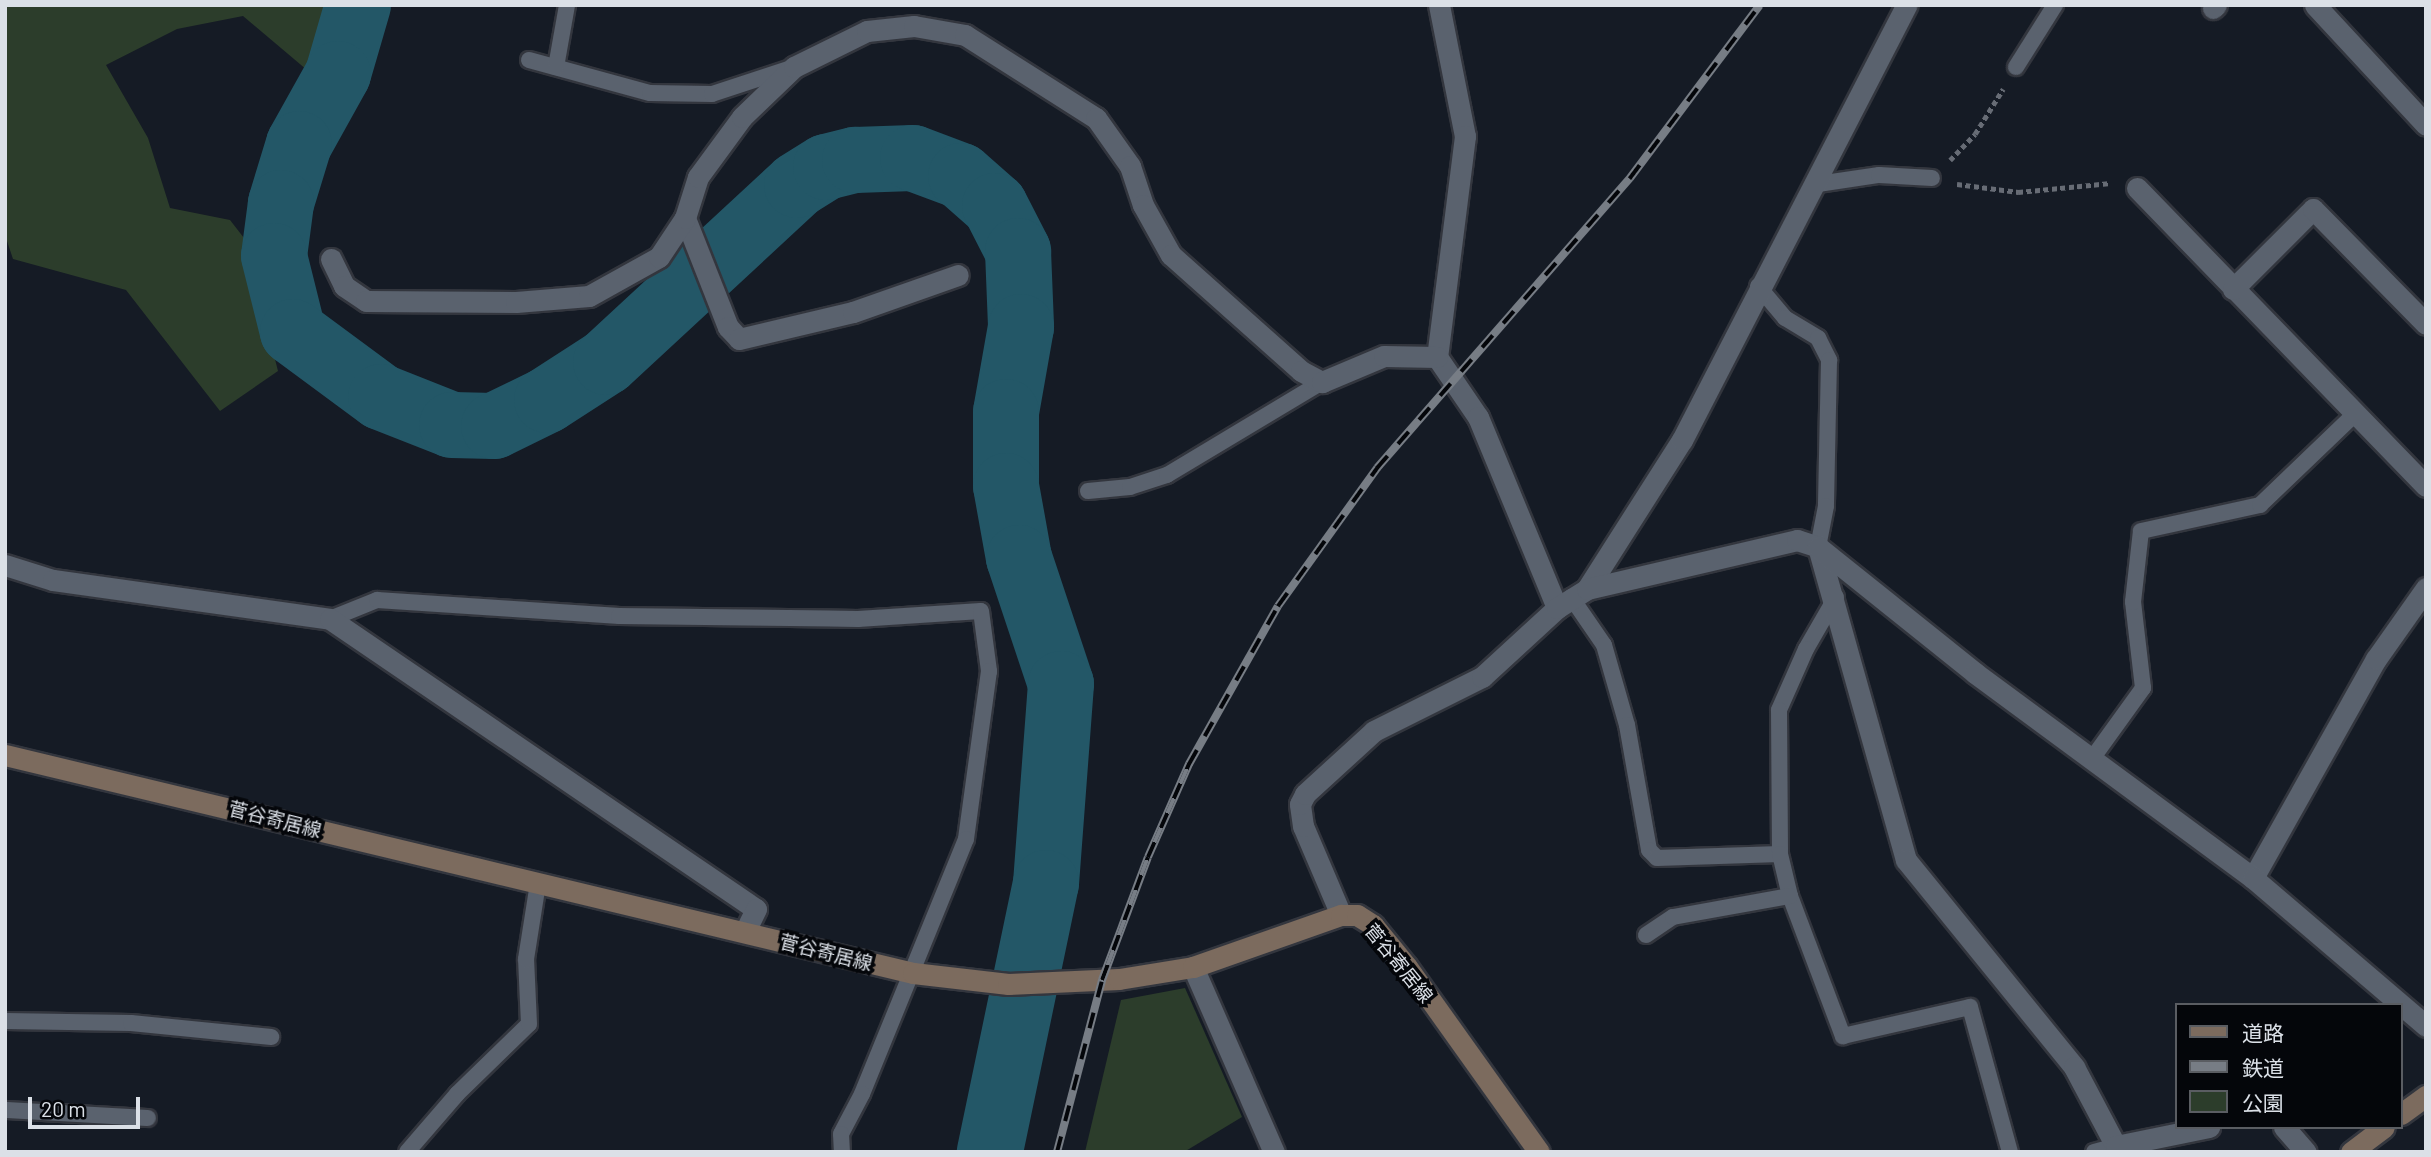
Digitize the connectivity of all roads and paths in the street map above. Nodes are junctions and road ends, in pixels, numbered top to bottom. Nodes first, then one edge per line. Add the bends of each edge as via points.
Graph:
1 (567, 5) edge
2 (1439, 5) edge
3 (1907, 5) edge
4 (2056, 5) edge
5 (2315, 5) edge
6 (529, 60) dead end
7 (556, 67) junction
8 (794, 67) junction
9 (2016, 67) joint
10 (2421, 111) edge
11 (1932, 178) junction
12 (1818, 184) junction
13 (2137, 188) joint
14 (685, 218) junction
15 (331, 259) dead end
16 (958, 275) dead end
17 (1758, 286) junction
18 (2233, 289) junction
19 (2426, 324) edge
20 (1437, 357) junction
21 (1322, 382) junction
22 (2355, 414) junction
23 (2426, 486) edge
24 (1088, 491) dead end
25 (1818, 547) junction
26 (5, 565) edge
27 (2426, 587) edge
28 (1836, 597) junction
29 (1572, 598) junction
30 (330, 619) junction
31 (5, 755) edge
32 (2094, 756) junction
33 (1780, 854) junction
34 (2253, 878) junction
35 (538, 883) junction
36 (1790, 896) junction
37 (1341, 915) junction
38 (745, 932) junction
39 (1646, 935) dead end
40 (1193, 967) junction
41 (913, 973) junction
42 (2398, 1003) edge
43 (2403, 1007) edge
44 (5, 1020) edge
45 (2426, 1027) edge
46 (271, 1037) dead end
47 (2426, 1096) edge
48 (5, 1110) edge
49 (2403, 1113) edge
50 (148, 1118) dead end
51 (2201, 1129) edge
52 (2286, 1129) edge
53 (2381, 1129) edge
54 (2117, 1149) edge
55 (407, 1152) edge
56 (842, 1152) edge
57 (1274, 1152) edge
58 (1538, 1152) edge
59 (2010, 1152) edge
60 (2094, 1152) edge
61 (2306, 1152) edge
62 (2351, 1152) edge

1 - 7 lane
2 - 20 street via 1465,136
3 - 12 street
4 - 9 lane
5 - 10 street
6 - 7 lane
7 - 8 lane via 650,93 712,94
8 - 14 street via 742,117 698,177
8 - 21 street via 867,31 915,26 965,35 1096,118 1130,166 1143,205 1171,255 1246,326 1301,371
9 - 11 path via 1975,134
11 - 12 lane via 1879,175
11 - 13 path via 2018,192 2105,182
12 - 17 street
13 - 18 street
14 - 15 street via 659,257 590,296 516,302 366,301 344,286
14 - 16 street via 728,327 739,339 853,312
17 - 25 lane via 1785,318 1818,338 1829,360 1826,506
17 - 29 street via 1682,440
18 - 19 street via 2313,209
18 - 22 street
20 - 21 street via 1384,356 1363,361
20 - 29 street via 1478,417
21 - 24 lane via 1167,475 1130,487
22 - 23 street
22 - 32 lane via 2260,505 2141,531 2133,602 2143,688
25 - 28 street
25 - 29 street via 1797,540
25 - 32 street via 1975,673
26 - 30 street via 53,580
27 - 34 street via 2376,659
28 - 33 lane via 1779,710
28 - 54 street via 1906,860 2074,1067
29 - 33 lane via 1604,645 1629,736 1649,850 1657,858
29 - 37 street via 1482,677 1374,731 1304,794 1300,804 1303,826
30 - 38 street via 756,909
30 - 41 lane via 377,600 620,616 858,619 981,611 989,671 966,839
31 - 35 main road, 菅谷寄居線
32 - 34 street
33 - 36 lane
34 - 42 street
35 - 38 main road, 菅谷寄居線
35 - 55 lane via 526,959 529,1024 457,1094
36 - 39 lane via 1673,917
36 - 59 lane via 1843,1036 1970,1007
37 - 40 main road, 菅谷寄居線
37 - 58 main road, 菅谷寄居線 via 1357,915 1373,925
38 - 41 main road, 菅谷寄居線
40 - 41 main road, 菅谷寄居線 via 1070,983 1008,984
40 - 57 street
41 - 56 lane via 841,1134
43 - 45 street
44 - 46 lane via 131,1023
47 - 49 main road
48 - 50 lane
51 - 54 street
52 - 61 street
53 - 62 main road
54 - 60 lane

